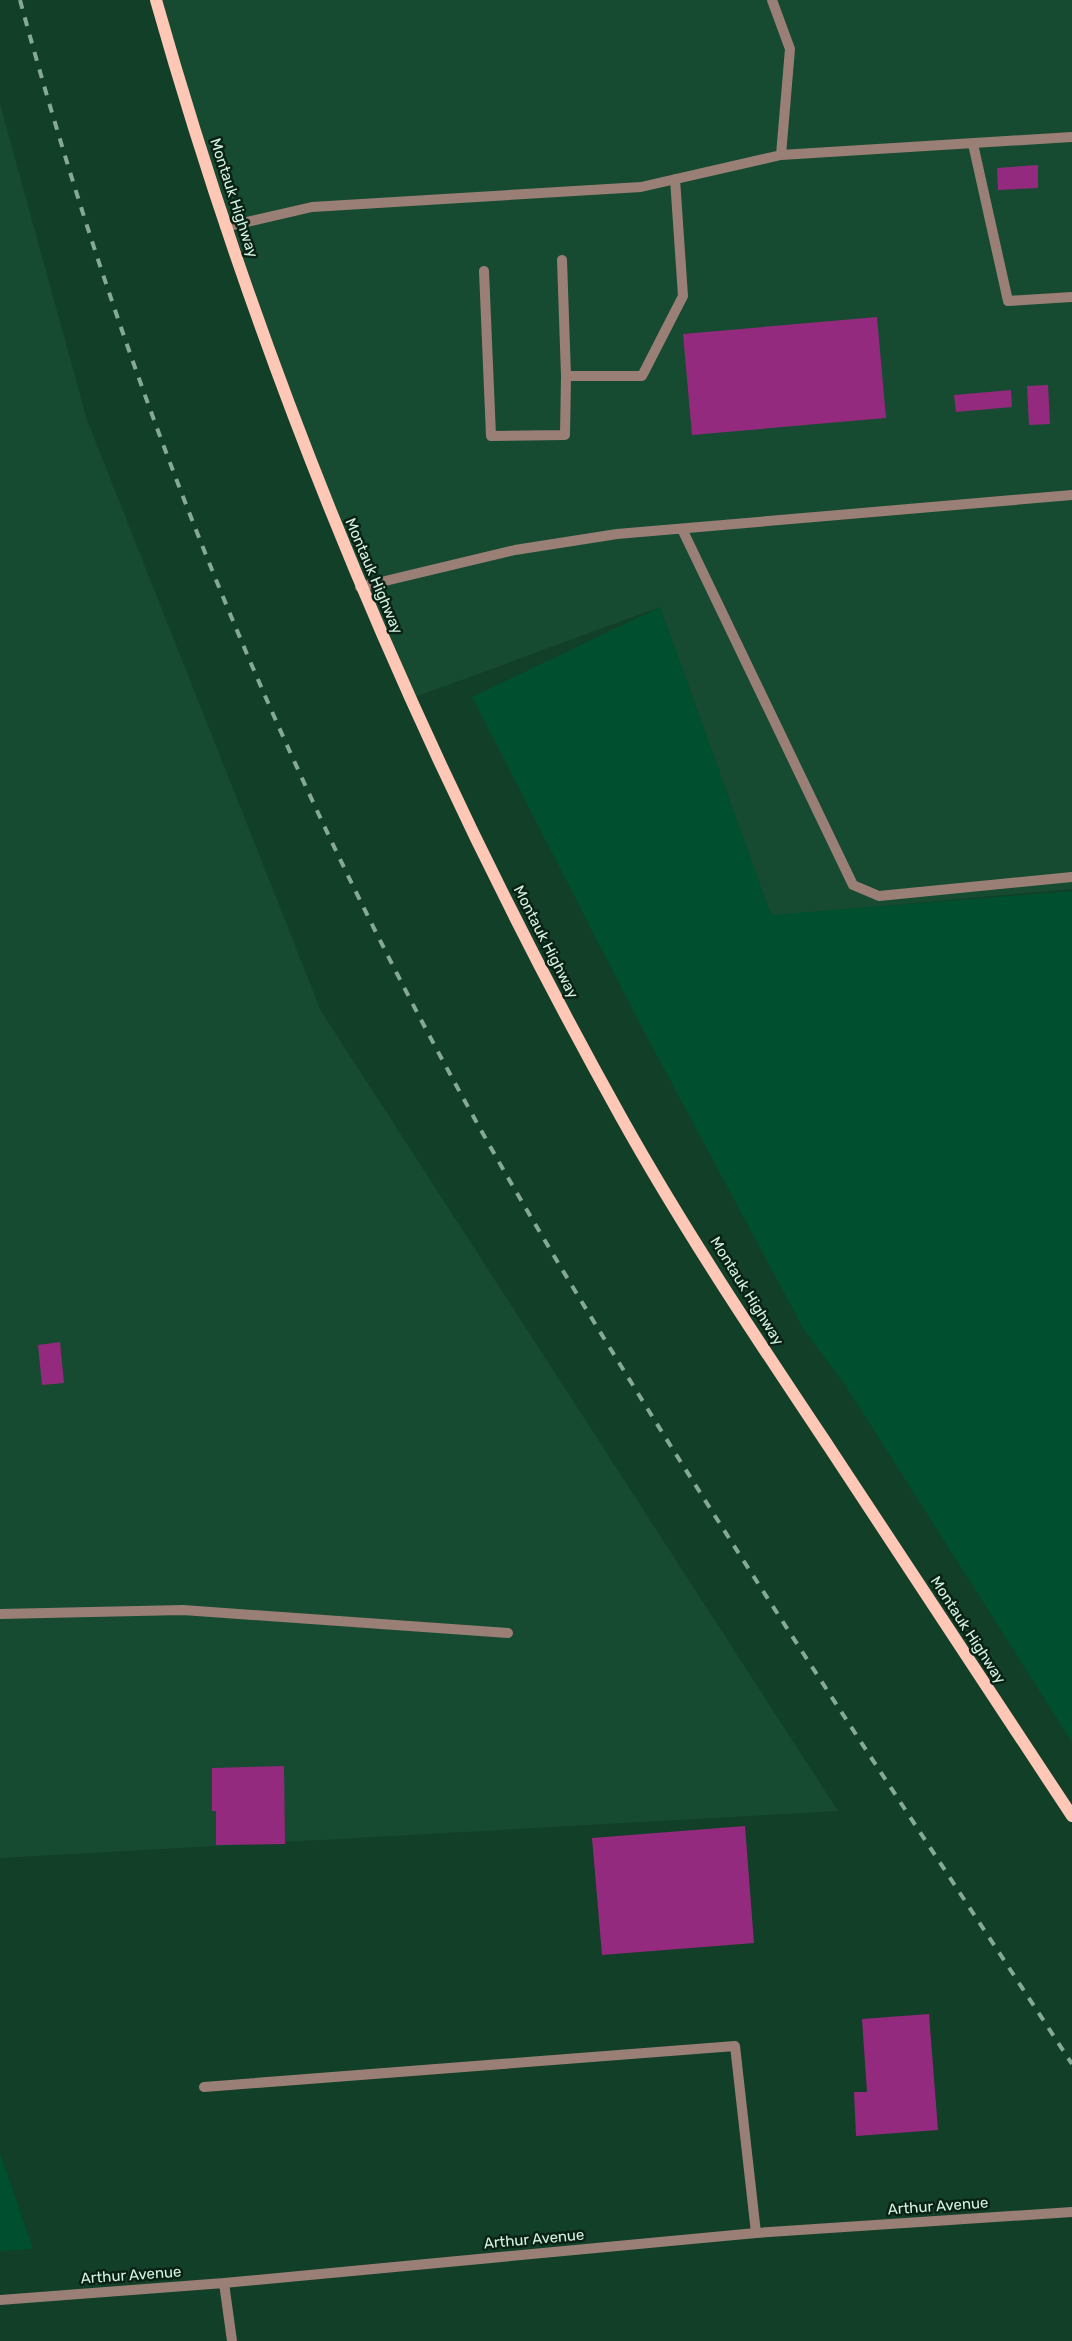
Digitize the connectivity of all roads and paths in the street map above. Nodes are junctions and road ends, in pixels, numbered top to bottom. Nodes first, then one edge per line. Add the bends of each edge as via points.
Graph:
1 (156, 0) edge
2 (772, 0) edge
3 (1072, 138) edge
4 (973, 144) junction
5 (781, 155) junction
6 (675, 179) junction
7 (225, 227) junction
8 (562, 260) dead end
9 (484, 271) dead end
10 (1072, 297) edge
11 (566, 376) junction
12 (1072, 495) edge
13 (682, 529) junction
14 (360, 587) junction
15 (1072, 877) edge
16 (0, 1614) edge
17 (508, 1633) dead end
18 (1072, 1816) edge
19 (204, 2088) dead end
20 (1072, 2212) edge
21 (756, 2233) junction
22 (224, 2283) junction
23 (0, 2300) edge
24 (232, 2341) edge

1 - 7 main road, Montauk Highway
2 - 5 street via 790,49
3 - 4 street
4 - 5 street
4 - 10 street via 1008,301
5 - 6 street
6 - 7 street via 641,186 312,206
6 - 11 street via 683,296 642,376
7 - 14 main road, Montauk Highway
8 - 11 street
9 - 11 street via 492,436 565,435
12 - 13 street
13 - 14 street via 617,534 515,550
13 - 15 street via 853,885 879,896
14 - 18 main road, Montauk Highway via 485,858 529,945 672,1204 769,1357
16 - 17 street via 183,1610
19 - 21 street via 735,2046
20 - 21 street, Arthur Avenue
21 - 22 street, Arthur Avenue
22 - 23 street, Arthur Avenue
22 - 24 street

